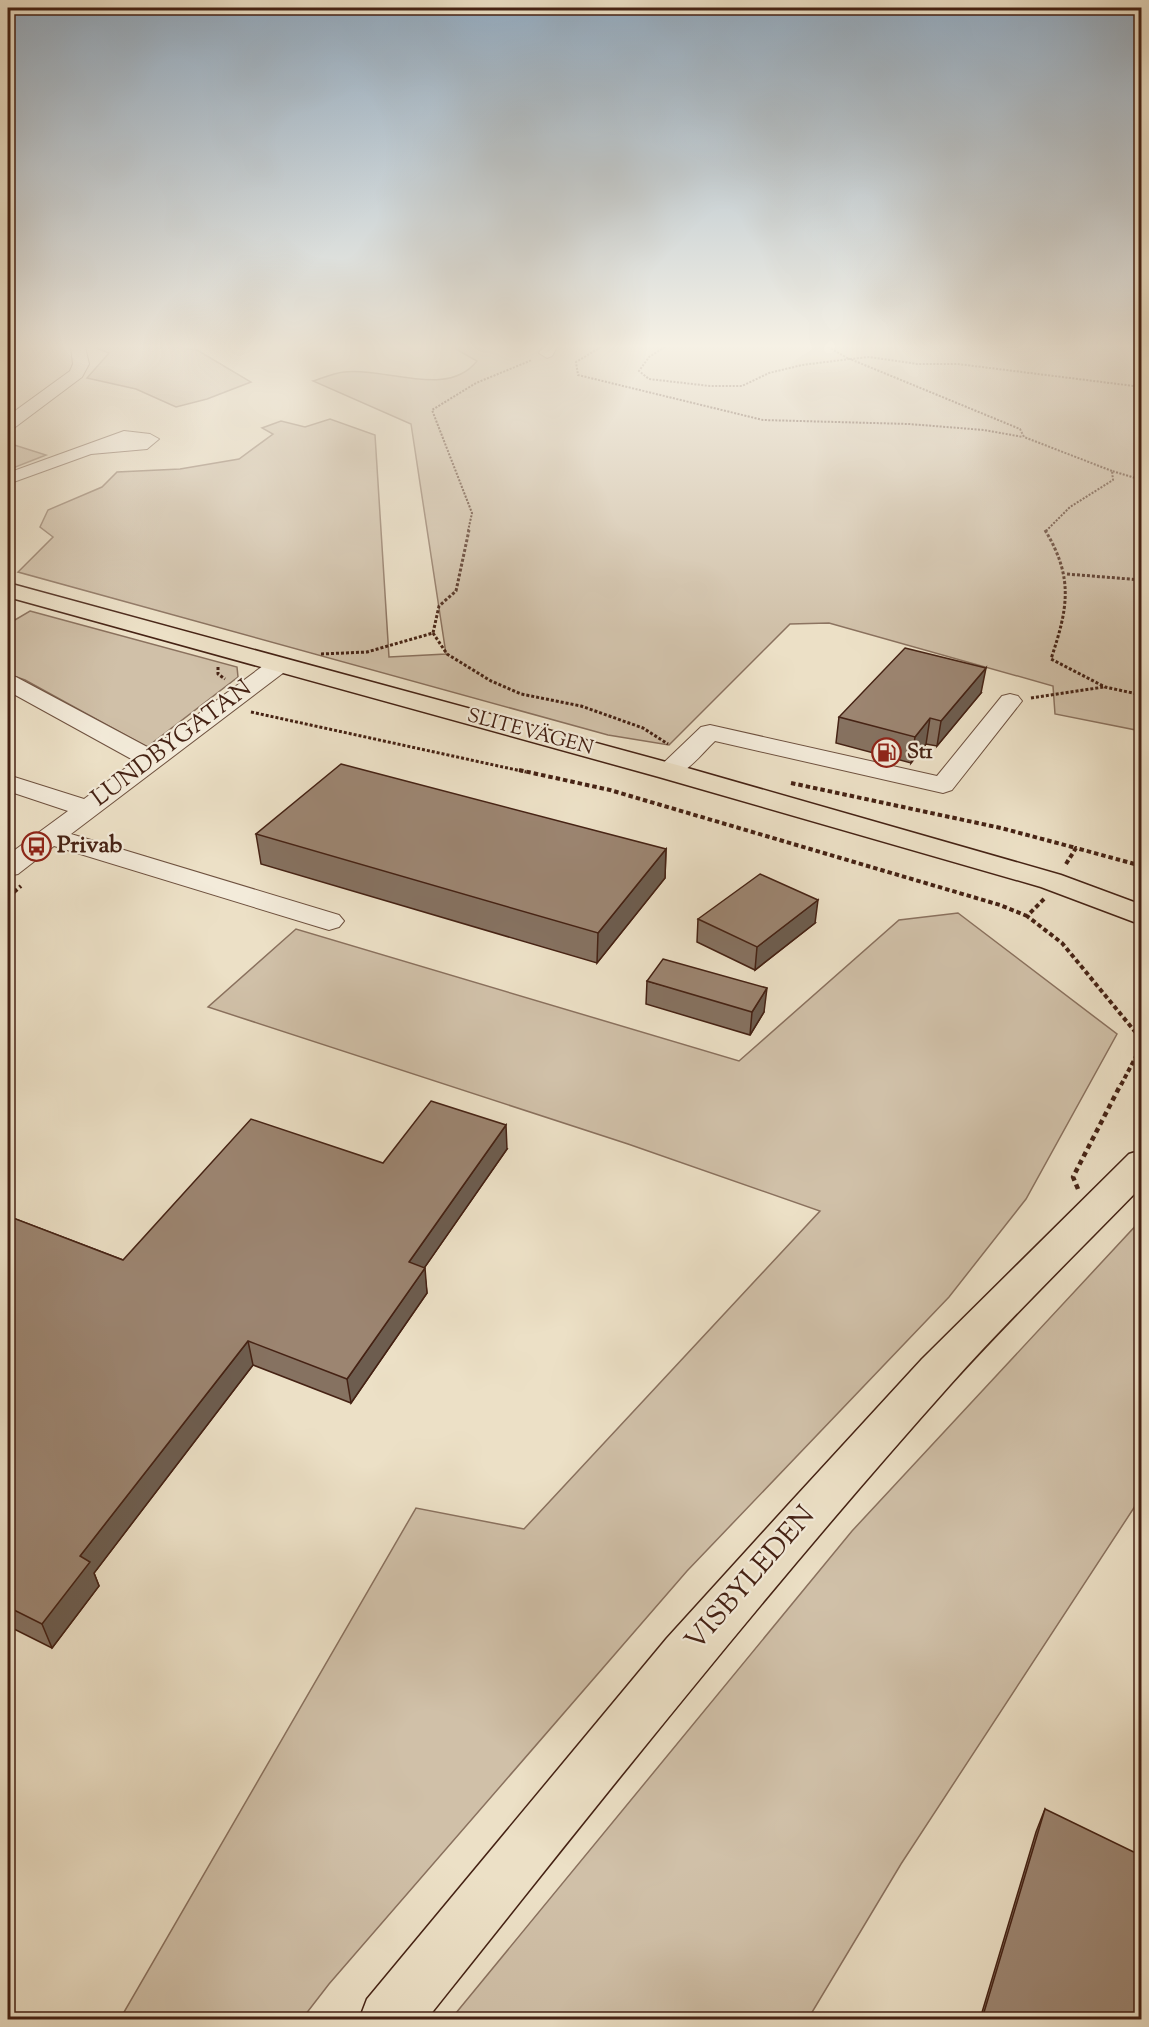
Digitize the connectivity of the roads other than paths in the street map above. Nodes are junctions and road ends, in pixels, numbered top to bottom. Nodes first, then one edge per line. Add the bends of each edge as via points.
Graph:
1 (90, 449) dead end
2 (8, 479) edge
3 (8, 590) edge
4 (279, 665) junction
5 (8, 682) edge
6 (1010, 701) road end
7 (151, 759) junction
8 (676, 763) junction
9 (8, 783) edge
10 (86, 808) junction
11 (49, 836) junction
12 (17, 875) edge
13 (1054, 882) junction
14 (1142, 896) edge
15 (1142, 916) edge
16 (329, 921) dead end
17 (1142, 1163) edge
18 (388, 2019) edge

1 - 2 street
3 - 4 main road, SLITEVÄGEN
4 - 7 street, LUNDBYGATAN
4 - 8 main road, SLITEVÄGEN
5 - 7 street
6 - 8 street via 942,785 710,732
7 - 10 street, LUNDBYGATAN
8 - 13 main road, SLITEVÄGEN
9 - 10 street
10 - 11 street, LUNDBYGATAN
11 - 12 street, LUNDBYGATAN
11 - 16 street
13 - 14 main road, SLITEVÄGEN
13 - 15 main road, SLITEVÄGEN
17 - 18 main road, VISBYLEDEN via 937,1371 732,1601

